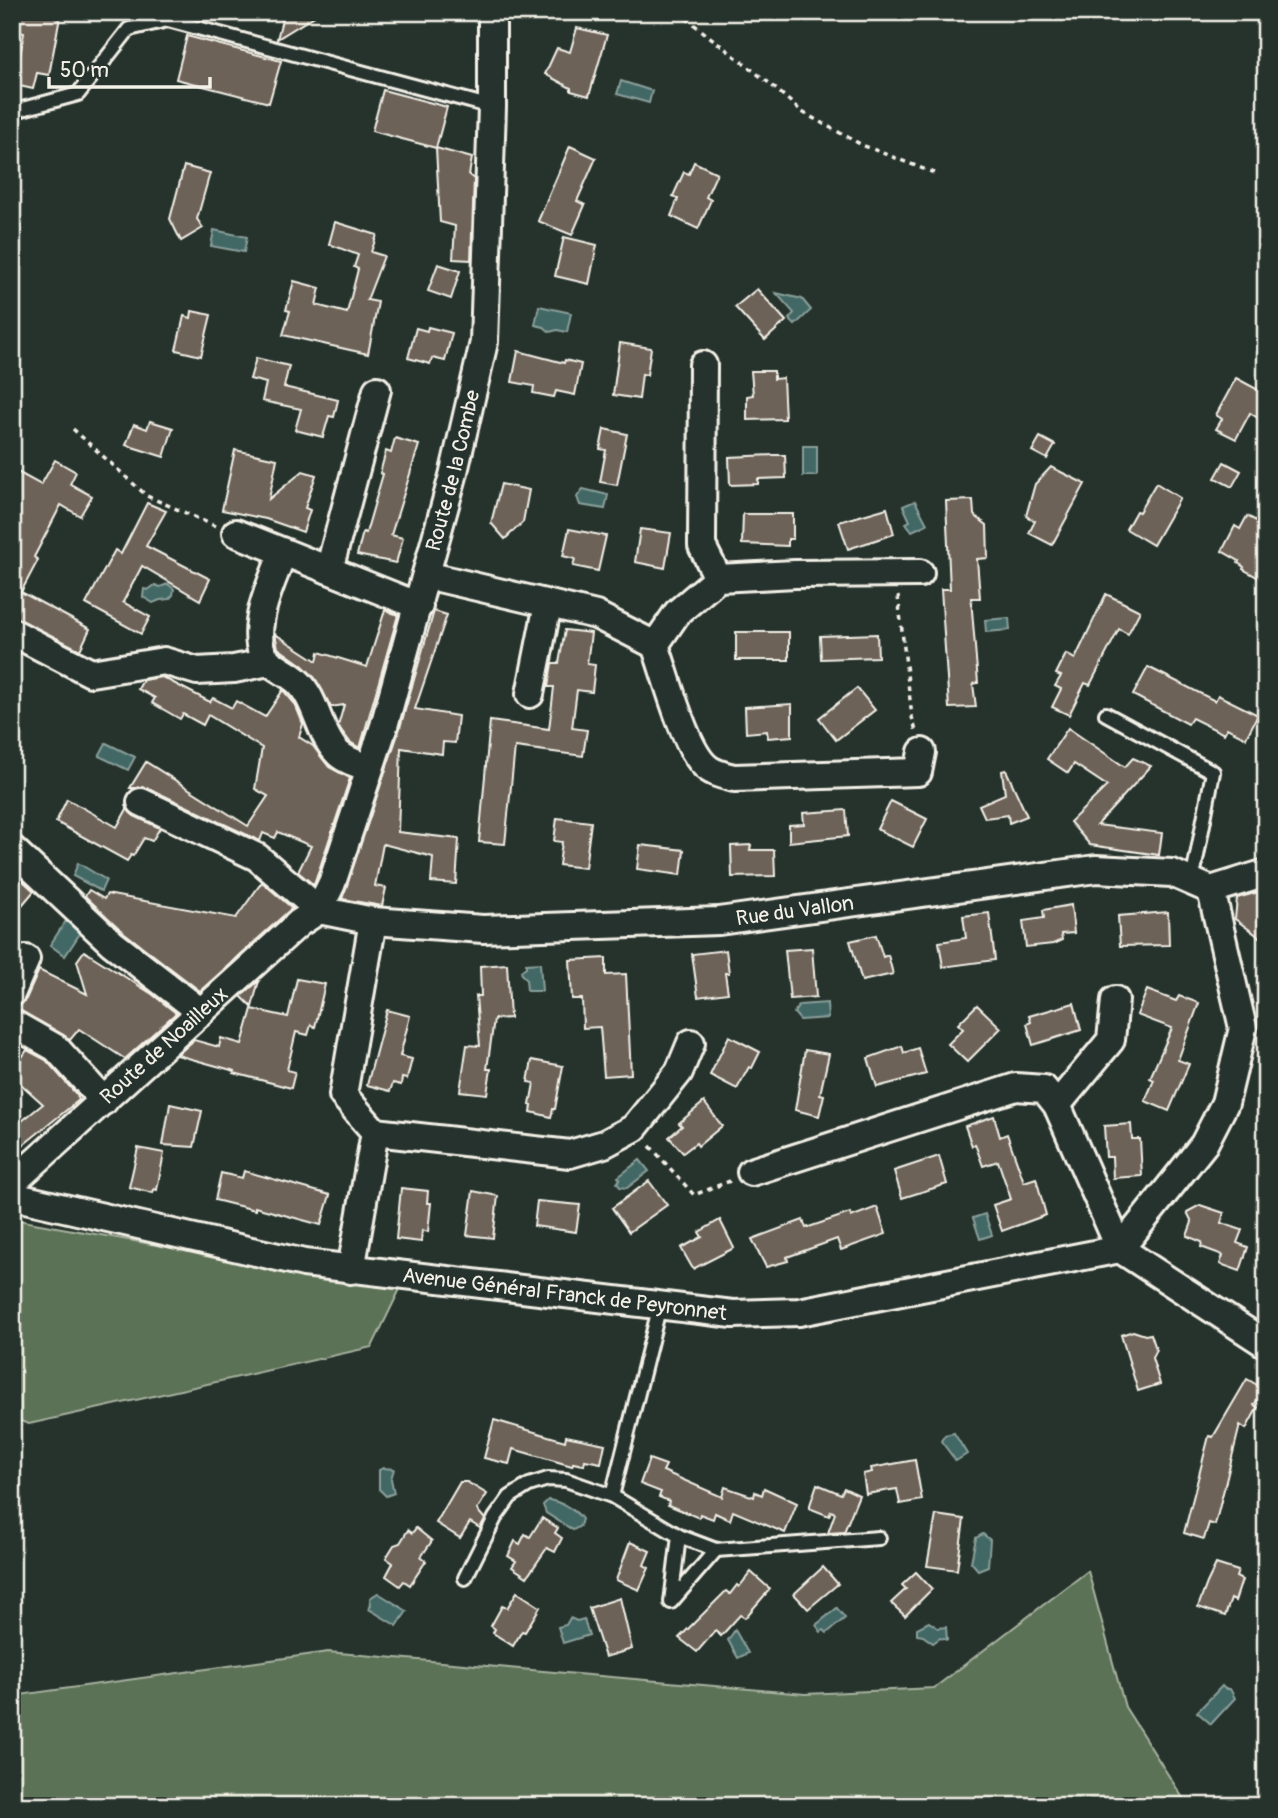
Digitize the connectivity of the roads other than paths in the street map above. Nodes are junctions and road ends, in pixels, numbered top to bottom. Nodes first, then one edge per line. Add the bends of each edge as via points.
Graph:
1 (492, 12) edge
2 (492, 107) junction
3 (15, 111) dead end
4 (703, 365) dead end
5 (377, 390) dead end
6 (236, 534) road end
7 (283, 552) junction
8 (329, 570) junction
9 (908, 573) road end
10 (426, 575) junction
11 (718, 578) junction
12 (548, 604) junction
13 (419, 606) junction
14 (12, 632) edge
15 (656, 645) junction
16 (269, 662) junction
17 (530, 694) dead end
18 (1106, 714) dead end
19 (922, 752) dead end
20 (369, 768) junction
21 (141, 802) dead end
22 (12, 849) edge
23 (1266, 873) edge
24 (1201, 886) junction
25 (319, 910) junction
26 (373, 921) junction
27 (26, 959) dead end
28 (12, 992) edge
29 (1115, 1000) dead end
30 (201, 1012) junction
31 (12, 1023) edge
32 (691, 1043) dead end
33 (104, 1101) junction
34 (1057, 1105) junction
35 (375, 1132) junction
36 (751, 1172) road end
37 (12, 1183) edge
38 (12, 1196) edge
39 (1120, 1249) junction
40 (351, 1270) junction
41 (660, 1305) junction
42 (1266, 1344) edge
43 (612, 1496) junction
44 (679, 1536) junction
45 (879, 1538) dead end
46 (716, 1550) junction
47 (465, 1578) dead end

1 - 2 street, Route de la Combe
2 - 3 lane via 168,20 129,29 78,94
2 - 10 street, Route de la Combe via 484,342
4 - 11 street via 702,546
5 - 8 street
6 - 7 street
7 - 8 street
7 - 16 street via 259,630 260,648
8 - 13 street
9 - 11 street
10 - 12 street
10 - 13 street, Route de la Combe
11 - 15 street via 677,613
12 - 15 street via 596,615
12 - 17 street
13 - 20 street, Route de la Combe
14 - 16 street via 91,673 164,661 197,671
15 - 19 street via 687,739 698,759 723,775 919,772
16 - 20 street via 299,682 327,741 339,755
18 - 24 lane via 1213,772
20 - 25 street, Route de la Combe
21 - 25 street via 257,857
22 - 30 street via 112,943
23 - 24 street
24 - 26 street, Rue du Vallon via 1172,873 1096,869 719,921 483,929
24 - 39 street via 1243,1028 1225,1103 1204,1144
25 - 26 street, Rue du Vallon
25 - 30 street, Route de Noailleux
26 - 35 street via 343,1095
27 - 28 street
29 - 34 street via 1111,1040
30 - 33 street, Route de Noailleux
31 - 33 street via 56,1048
32 - 35 street via 678,1072 634,1128 604,1144 570,1154
33 - 37 street, Route de Noailleux
34 - 36 street via 1044,1089 1016,1087
34 - 39 street
35 - 40 street
38 - 40 street, Avenue Général Franck de Peyronnet via 304,1264
39 - 41 street, Avenue Général Franck de Peyronnet via 799,1312 733,1314
39 - 42 street
40 - 41 street, Avenue Général Franck de Peyronnet
41 - 43 lane
43 - 44 lane
43 - 47 lane via 566,1480 529,1485 510,1497 495,1518
44 - 46 lane
44 - 46 lane via 671,1602
45 - 46 lane

